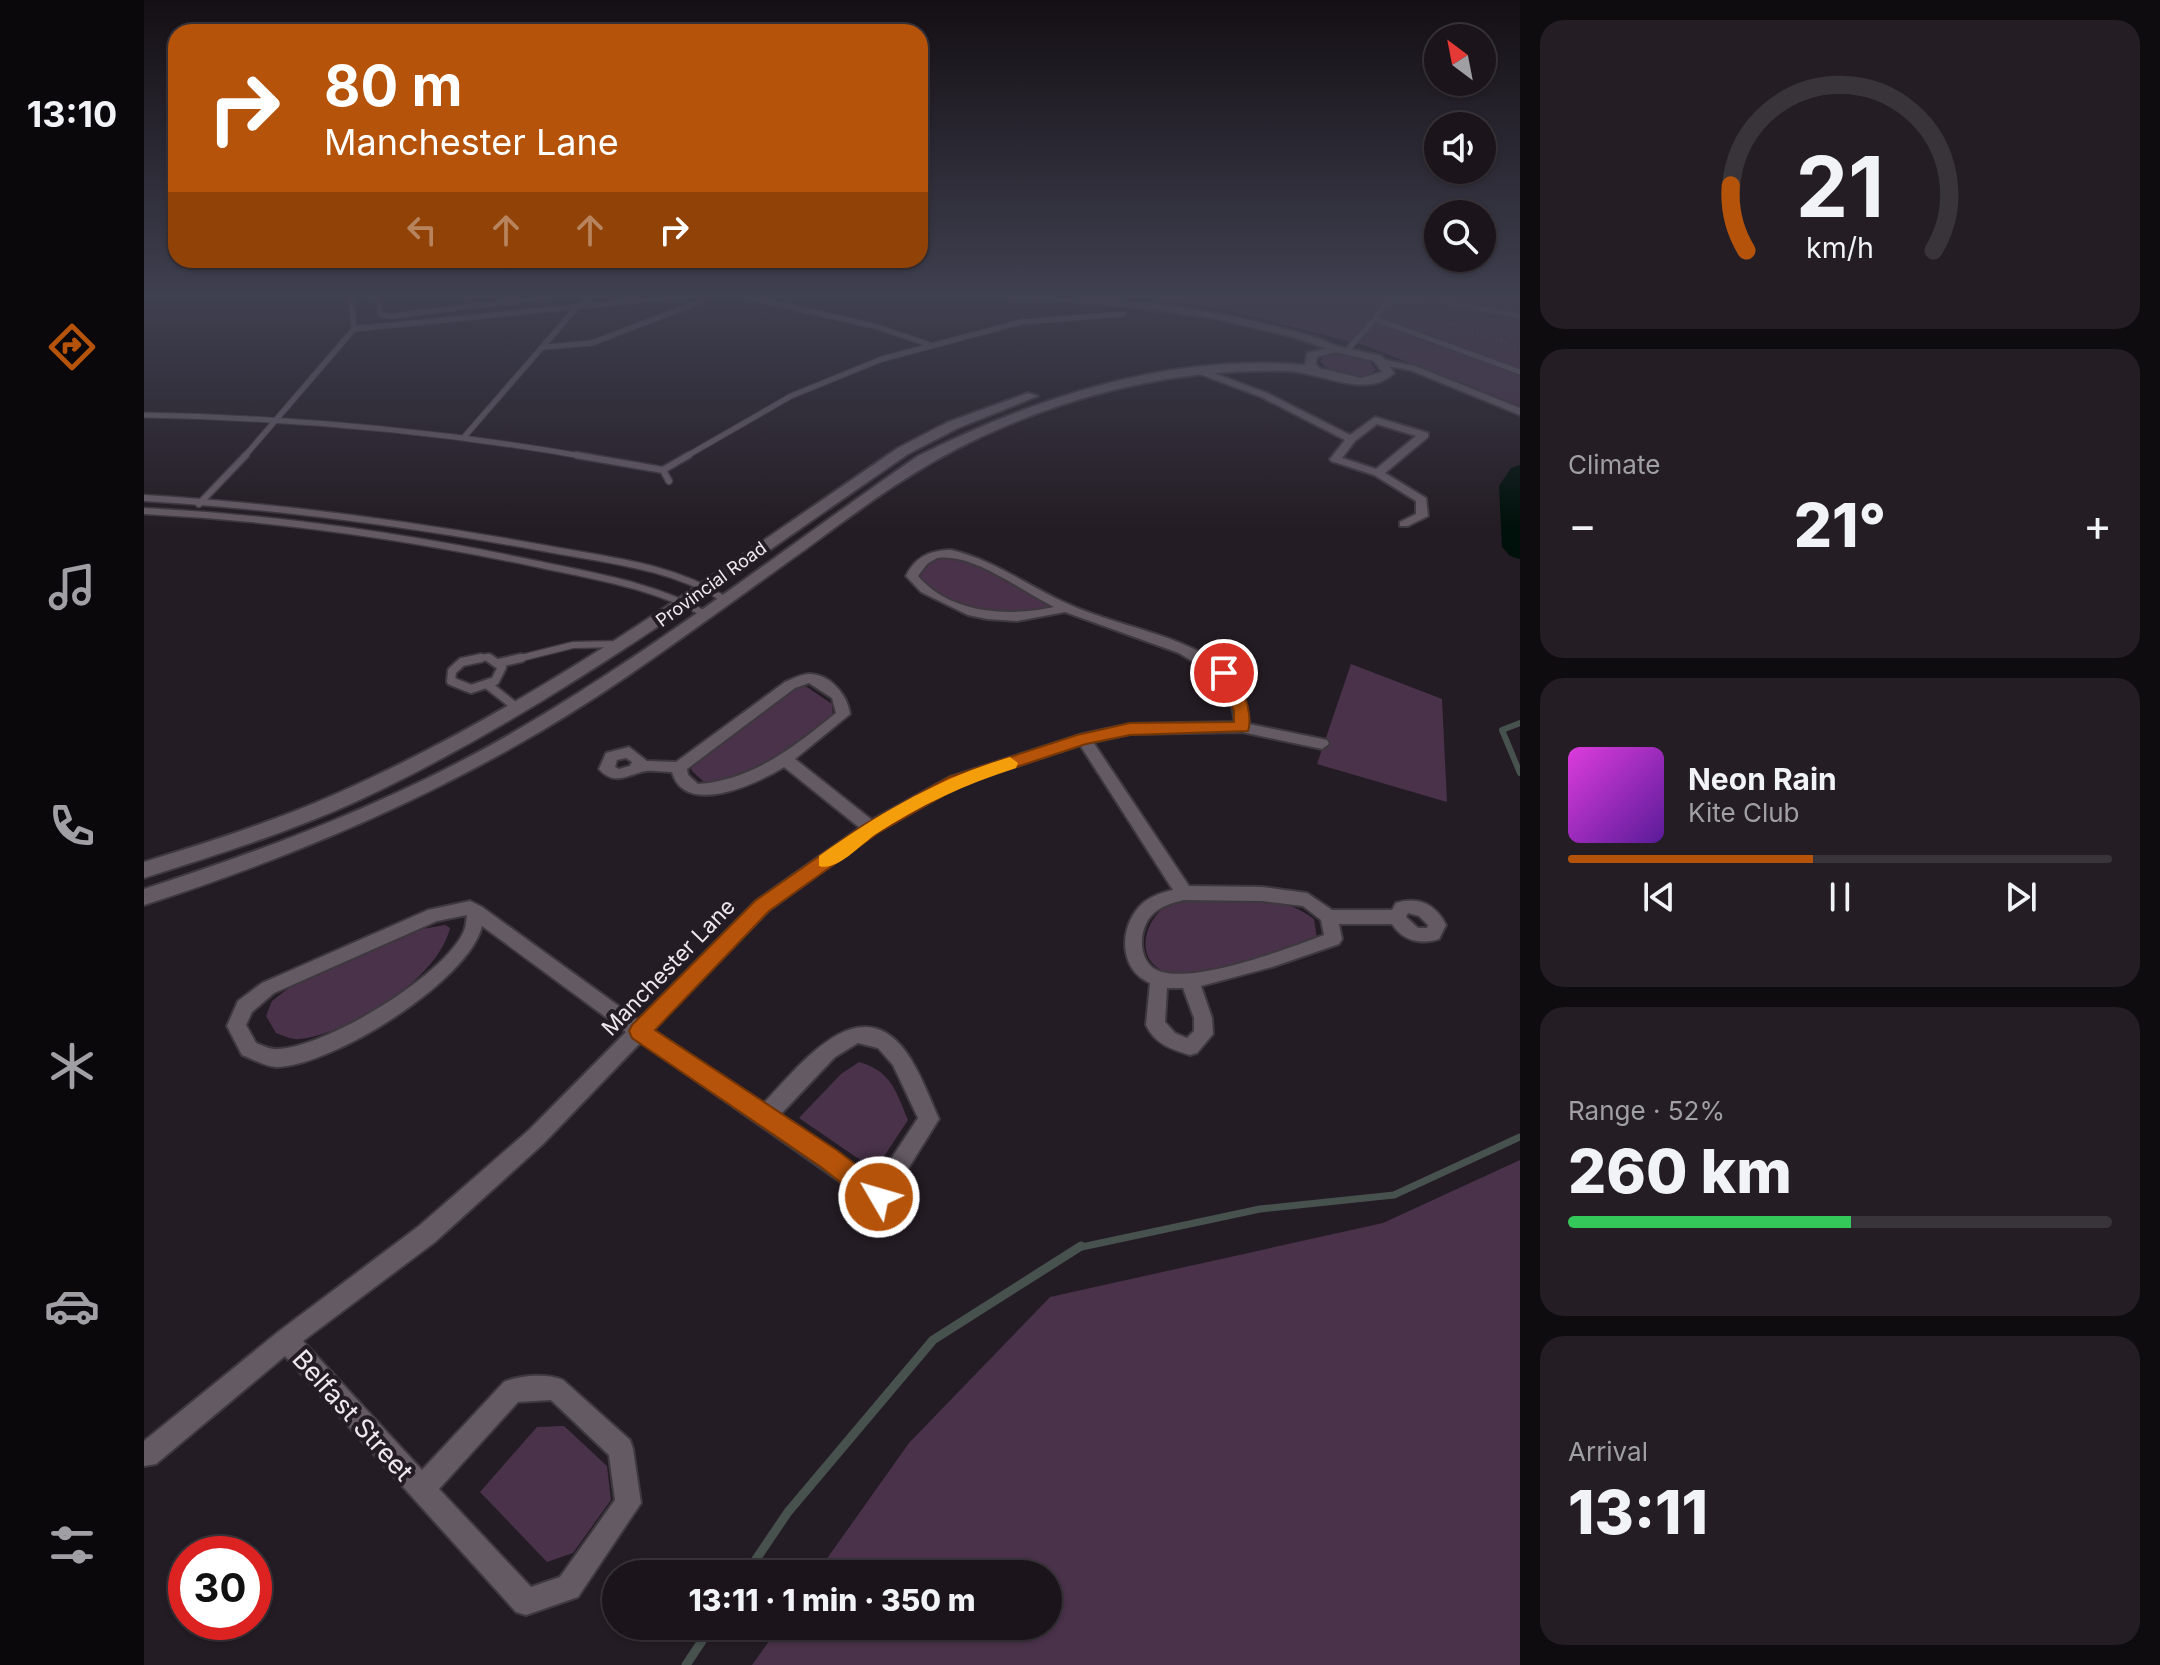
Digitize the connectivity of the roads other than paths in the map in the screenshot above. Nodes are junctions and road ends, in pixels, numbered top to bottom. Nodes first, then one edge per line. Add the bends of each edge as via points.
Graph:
1 (317, 374) edge
2 (521, 374) edge
3 (850, 374) edge
4 (1123, 374) edge
5 (1184, 374) edge
6 (1207, 374) edge
7 (1332, 374) edge
8 (1386, 374) edge
9 (1426, 374) edge
10 (988, 411) junction
11 (1520, 412) edge
12 (144, 415) edge
13 (281, 418) junction
14 (1006, 419) junction
15 (465, 436) junction
16 (1351, 439) junction
17 (663, 470) junction
18 (1378, 473) junction
19 (669, 481) dead end
20 (144, 498) edge
21 (201, 501) junction
22 (144, 511) edge
23 (191, 513) junction
24 (1404, 524) dead end
25 (705, 585) junction
26 (724, 599) junction
27 (685, 601) junction
28 (1065, 608) junction
29 (705, 614) junction
30 (619, 644) junction
31 (499, 663) junction
32 (488, 685) junction
33 (517, 708) junction
34 (1242, 727) junction
35 (1083, 739) junction
36 (1322, 744) dead end
37 (787, 761) junction
38 (639, 766) dead end
39 (679, 767) junction
40 (871, 828) junction
41 (144, 870) edge
42 (1184, 893) junction
43 (144, 897) edge
44 (476, 912) junction
45 (1329, 917) junction
46 (1397, 917) dead end
47 (1159, 980) junction
48 (1190, 981) junction
49 (639, 1031) junction
50 (764, 1117) junction
51 (286, 1340) junction
52 (145, 1454) edge
53 (421, 1490) junction

1 - 13 lane
2 - 15 lane
3 - 17 lane via 791,396
4 - 10 street, Provincial Road
5 - 14 street, Provincial Road via 1121,384
6 - 16 street via 1264,395
7 - 8 street via 1369,381
9 - 11 street
10 - 14 street
10 - 25 street, Provincial Road via 903,451
12 - 13 lane
13 - 15 lane
13 - 21 lane
14 - 26 street, Provincial Road via 923,459
15 - 17 lane
16 - 18 street via 1335,459
16 - 18 street via 1375,420 1424,435
17 - 19 lane
18 - 24 street via 1422,500 1422,516
20 - 21 lane
21 - 23 lane
21 - 25 lane via 460,533 635,566
22 - 23 lane
23 - 27 lane via 445,542
25 - 26 lane
25 - 27 street, Provincial Road
26 - 29 street, Provincial Road
27 - 29 lane
27 - 30 street, Provincial Road
28 - 28 street via 955,554 929,556 912,576 930,592 983,617 1013,619
28 - 34 street via 1149,637 1224,673 1242,711
29 - 43 street, Provincial Road via 516,739 387,805
30 - 31 lane via 573,643
30 - 33 street, Provincial Road
31 - 32 lane via 499,677
31 - 32 lane via 471,658 452,671 451,681 462,688
32 - 33 lane
33 - 41 street, Provincial Road via 371,786
34 - 35 street, Manchester Lane via 1130,729
34 - 36 street, Manchester Lane
35 - 40 street, Manchester Lane via 955,781
35 - 42 street
37 - 39 street via 717,790 695,790 681,777
37 - 39 street via 843,714 842,700 832,689 810,678 790,685
37 - 40 street
38 - 39 street
40 - 49 street, Manchester Lane via 762,906
42 - 45 street via 1307,900
42 - 47 street via 1154,903 1137,924 1130,944 1137,964
44 - 44 street via 470,908 434,915 268,988 245,1007 236,1026 249,1049 276,1058 327,1046 377,1020 444,969 471,936
44 - 49 street
45 - 46 street
45 - 48 street via 1333,939
47 - 48 street
47 - 48 street via 1155,1025 1168,1039 1190,1047 1204,1034
49 - 50 street
49 - 51 street, Manchester Lane via 536,1137 427,1234
50 - 50 street via 828,1051 856,1034 884,1041 900,1059 929,1119 879,1197
51 - 52 street, Manchester Lane
51 - 53 street, Belfast Street
53 - 53 street, Belfast Street via 526,1602 569,1588 628,1503 621,1449 555,1388 512,1390

